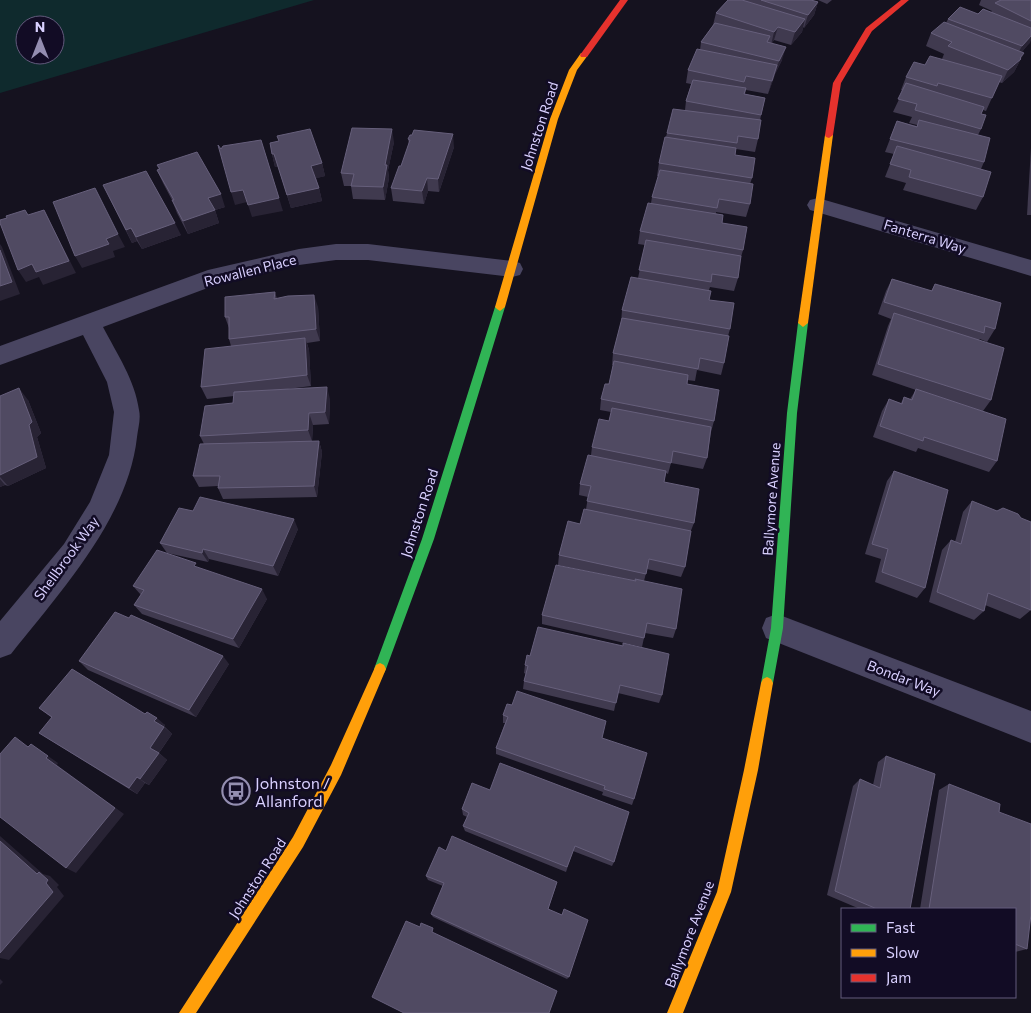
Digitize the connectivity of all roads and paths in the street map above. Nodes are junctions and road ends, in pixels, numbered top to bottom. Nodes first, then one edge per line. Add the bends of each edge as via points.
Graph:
1 (624, 0) edge
2 (905, 0) edge
3 (818, 204) junction
4 (1031, 268) edge
5 (512, 269) junction
6 (89, 323) junction
7 (0, 356) edge
8 (777, 628) junction
9 (0, 644) edge
10 (1031, 727) edge
11 (189, 1012) edge
12 (675, 1013) edge

1 - 5 street, Johnston Road via 573,70 554,119
2 - 3 street, Ballymore Avenue via 869,30 836,84
3 - 4 street, Fanterra Way
3 - 8 street, Ballymore Avenue via 792,413
5 - 6 street, Rowallen Place via 368,252 336,252 216,276
5 - 11 street, Johnston Road via 428,539 374,688 298,842
6 - 7 street, Rowallen Place
6 - 9 street, Shellbrook Way via 120,382 127,412 122,455 102,507 74,553
8 - 10 street, Bondar Way
8 - 12 street, Ballymore Avenue via 724,892

